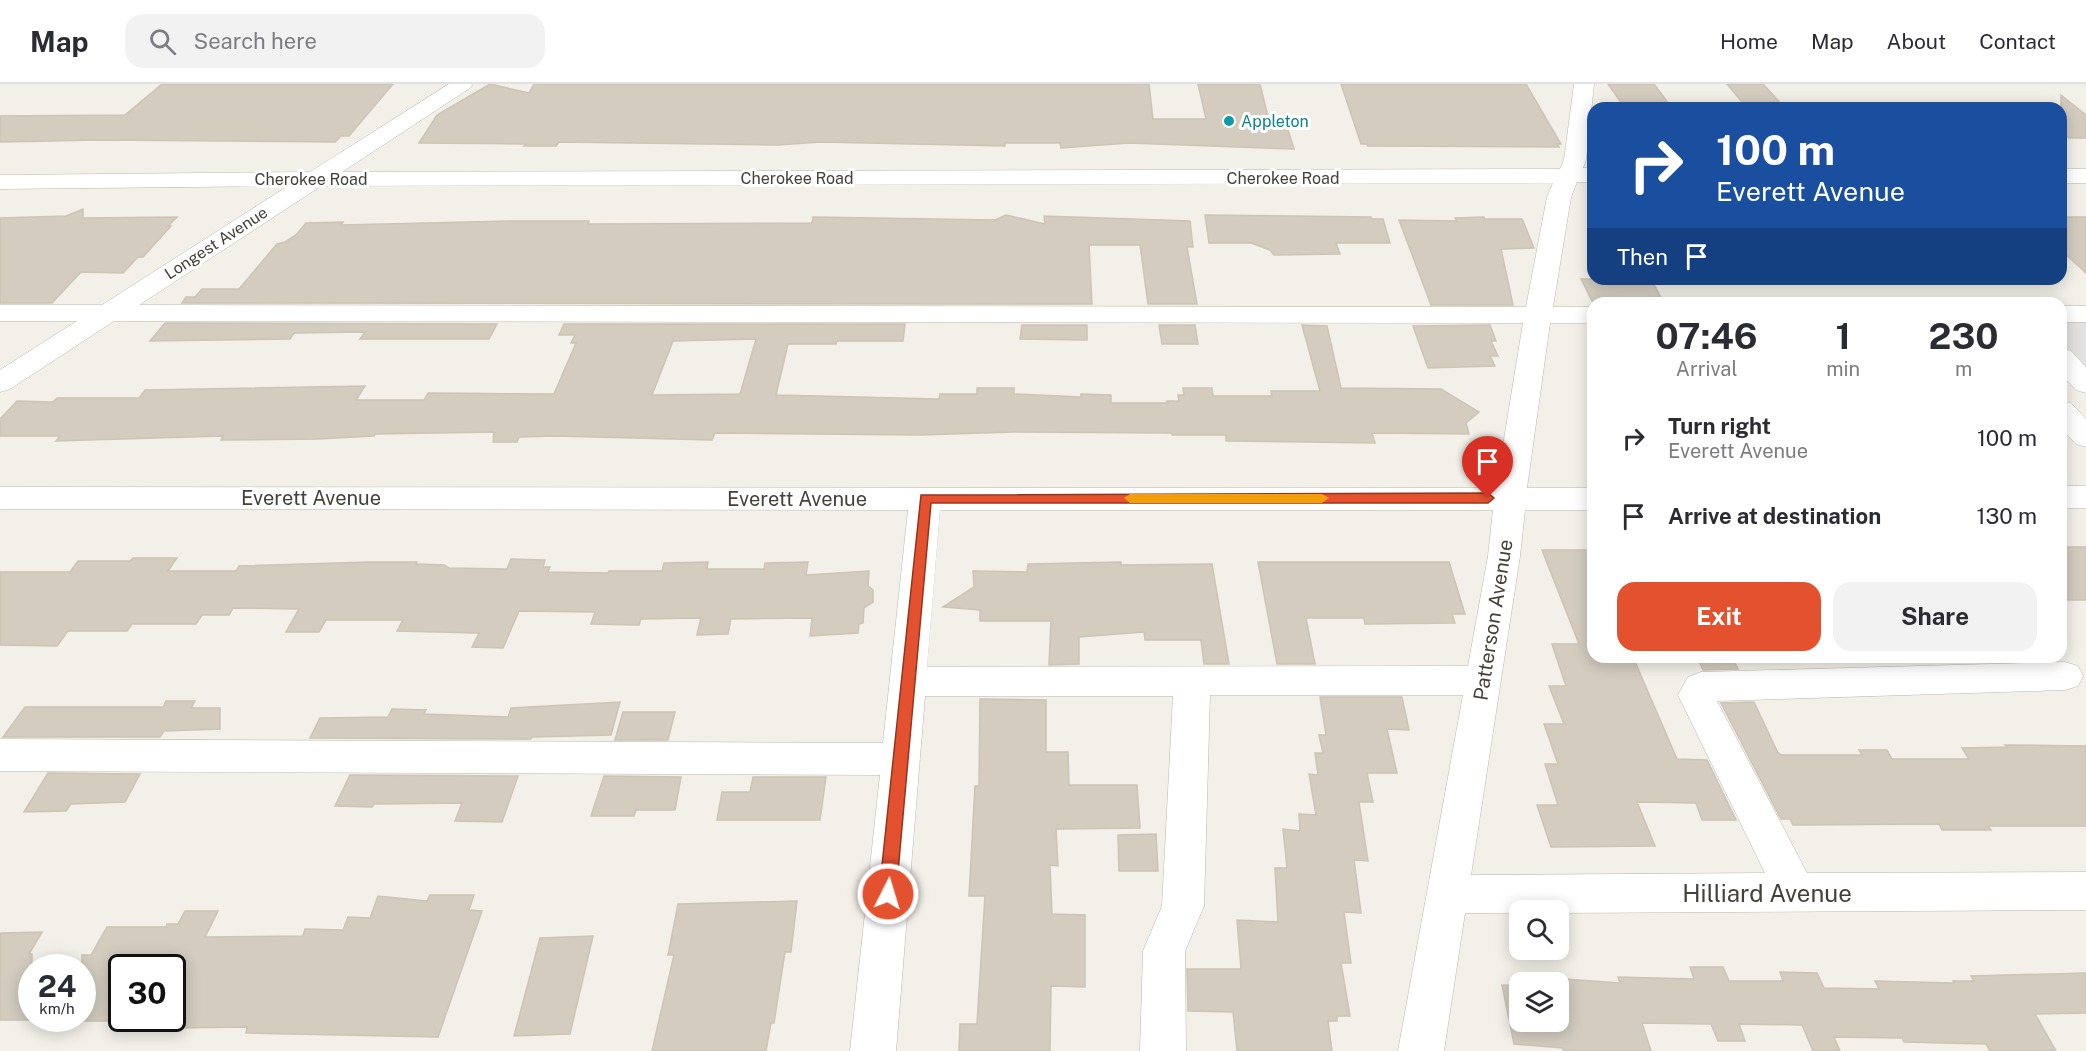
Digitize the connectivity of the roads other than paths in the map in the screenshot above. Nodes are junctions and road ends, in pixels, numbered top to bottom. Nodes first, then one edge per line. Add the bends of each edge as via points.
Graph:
1 (463, 84) edge
2 (1584, 84) edge
3 (1580, 176) edge
4 (2067, 176) edge
5 (2086, 176) edge
6 (317, 179) junction
7 (0, 182) edge
8 (0, 313) edge
9 (109, 314) junction
10 (2067, 314) edge
11 (2086, 314) edge
12 (1538, 315) junction
13 (1587, 315) edge
14 (2067, 363) edge
15 (0, 383) edge
16 (2086, 384) edge
17 (2067, 416) edge
18 (2086, 437) edge
19 (2067, 497) edge
20 (2086, 497) edge
21 (0, 498) edge
22 (1510, 498) junction
23 (925, 499) junction
24 (1587, 499) edge
25 (2065, 676) dead end
26 (1192, 681) junction
27 (1483, 681) junction
28 (908, 682) junction
29 (0, 755) edge
30 (900, 759) junction
31 (2086, 891) edge
32 (1795, 892) junction
33 (1448, 894) junction
34 (873, 1051) edge
35 (1163, 1051) edge
36 (1421, 1051) edge

1 - 6 street, Longest Avenue
2 - 3 street, Patterson Avenue via 1575,160
3 - 6 street, Cherokee Road
3 - 12 street, Patterson Avenue via 1559,197
4 - 5 street
6 - 7 street, Cherokee Road
6 - 9 street, Longest Avenue
8 - 9 street
9 - 12 street
9 - 15 street, Longest Avenue
10 - 11 street
12 - 13 street
12 - 22 street, Patterson Avenue
14 - 16 street
17 - 18 street
19 - 20 street
21 - 23 street, Everett Avenue
22 - 23 street, Everett Avenue
22 - 24 street, Everett Avenue
22 - 27 street, Patterson Avenue
23 - 28 street
25 - 32 street via 1701,687 1696,695
26 - 27 street
26 - 28 street
26 - 35 street via 1183,906 1164,951
27 - 33 street, Patterson Avenue
28 - 30 street
29 - 30 street
30 - 34 street
31 - 32 street, Hilliard Avenue
32 - 33 street, Hilliard Avenue
33 - 36 street, Patterson Avenue

